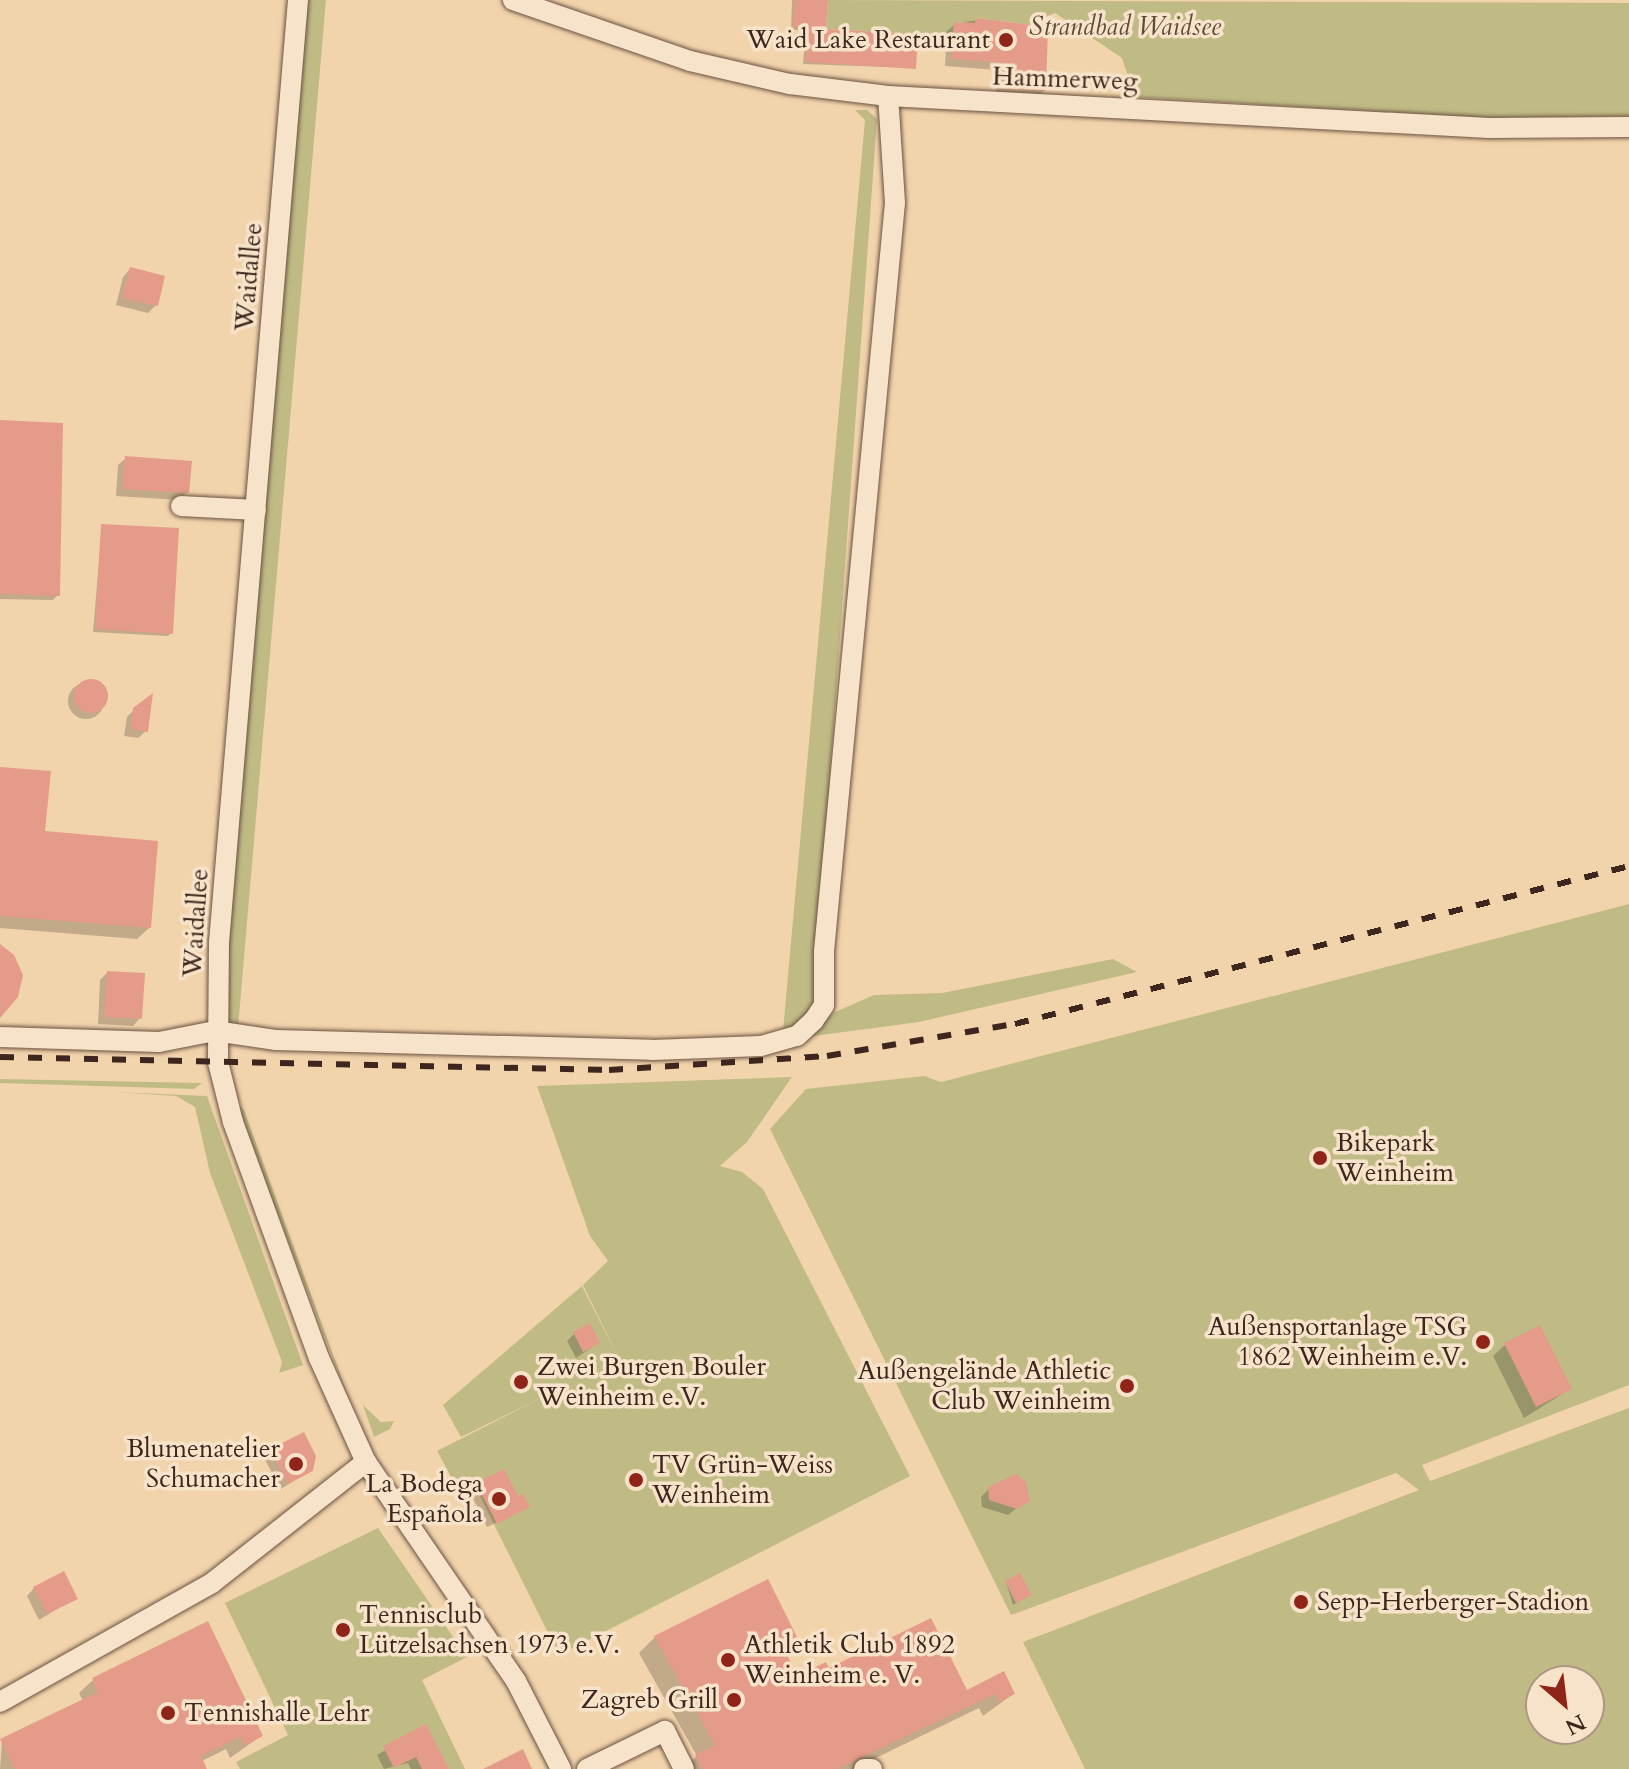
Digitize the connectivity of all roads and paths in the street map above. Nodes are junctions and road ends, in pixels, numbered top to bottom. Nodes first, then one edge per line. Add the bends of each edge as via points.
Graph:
1 (298, 0) edge
2 (513, 0) edge
3 (888, 96) junction
4 (1629, 127) edge
5 (181, 506) dead end
6 (256, 510) junction
7 (215, 1031) junction
8 (0, 1037) edge
9 (366, 1462) junction
10 (0, 1702) edge
11 (561, 1769) edge
12 (587, 1769) edge
13 (684, 1769) edge
14 (864, 1769) edge
15 (872, 1769) edge

1 - 6 street, Waidallee
2 - 3 street, Hammerweg via 690,61 790,84
3 - 4 street, Hammerweg via 1489,128
3 - 7 street via 895,203 824,951 824,1005 814,1020 797,1036 761,1046 652,1050 276,1040
5 - 6 street
6 - 7 street, Waidallee
7 - 8 street via 159,1042
7 - 9 street, Waidallee via 233,1122 319,1358
9 - 10 street via 212,1583
9 - 11 street, Waidallee via 516,1681
12 - 13 street via 665,1731
14 - 15 street

